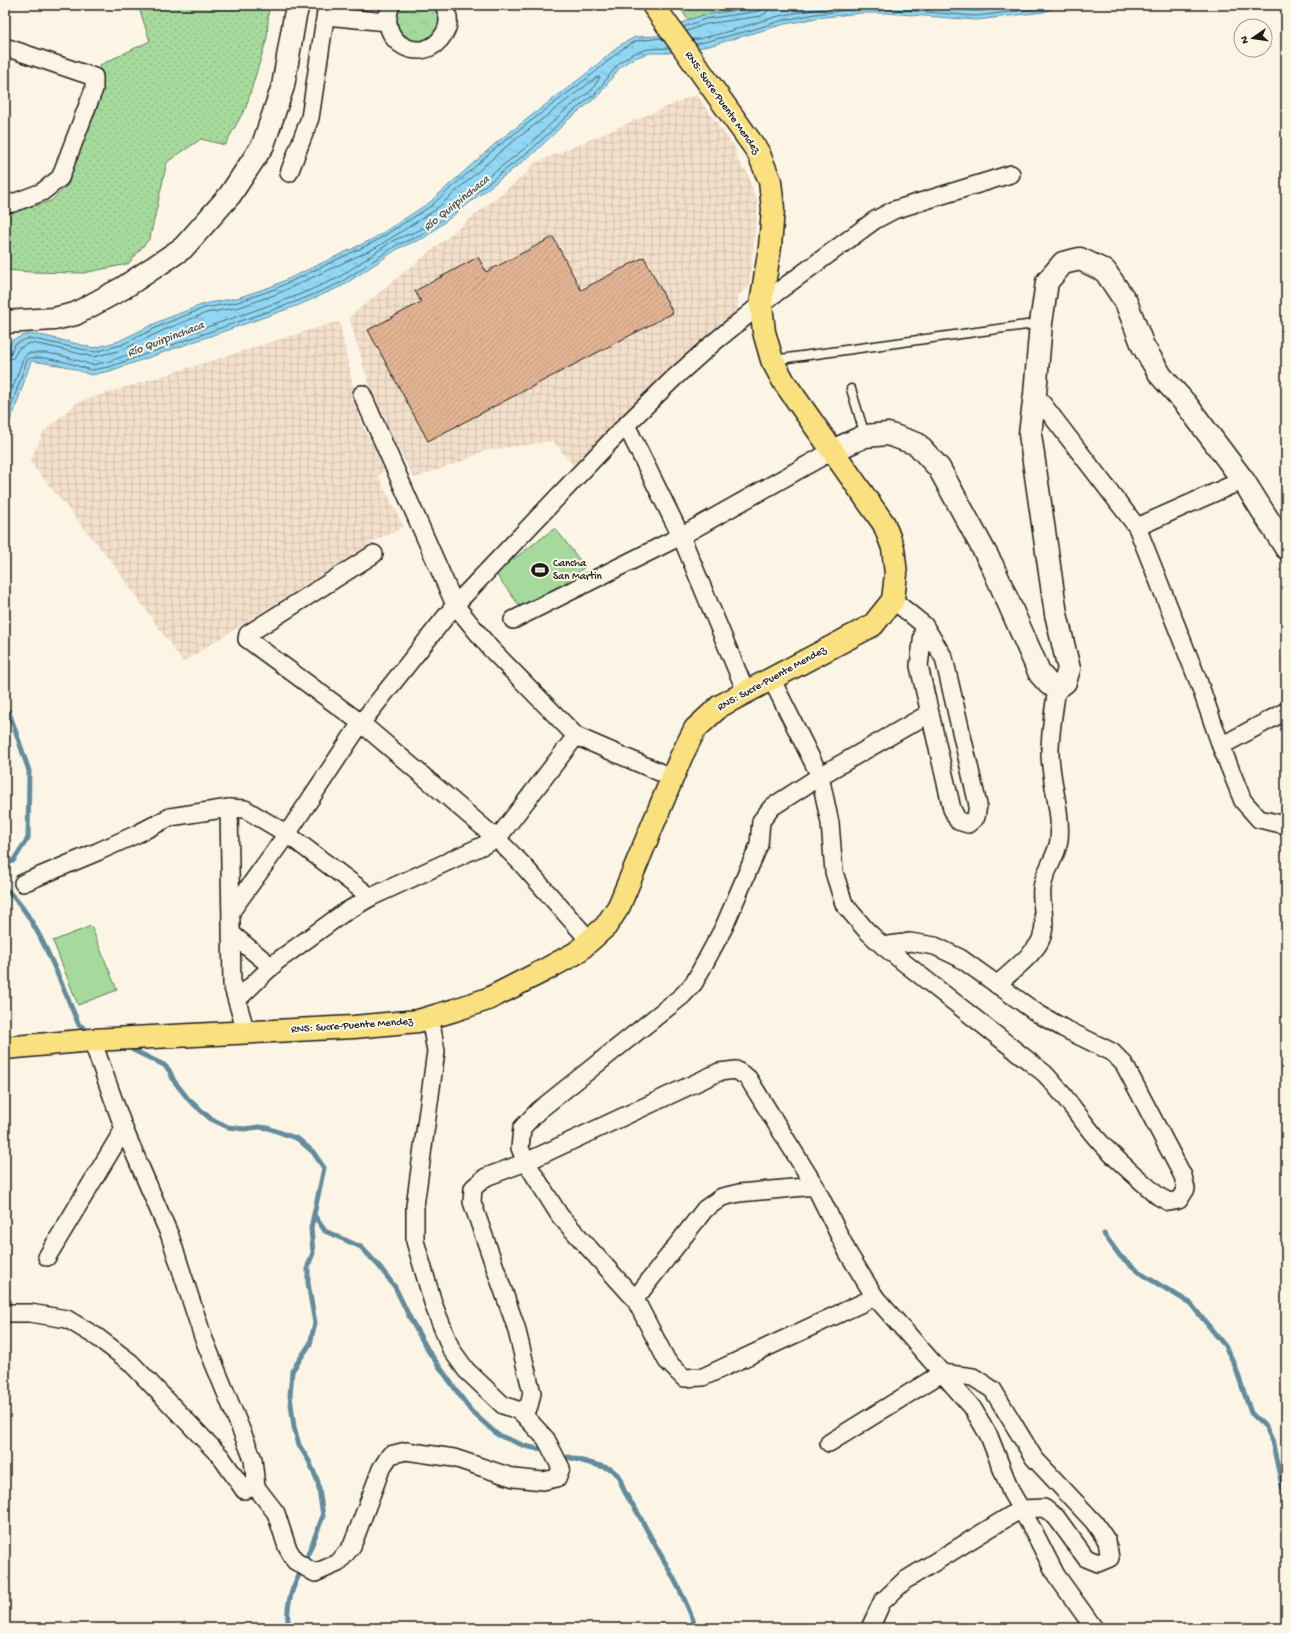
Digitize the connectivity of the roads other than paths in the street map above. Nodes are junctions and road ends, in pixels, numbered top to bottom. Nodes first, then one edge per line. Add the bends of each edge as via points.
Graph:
1 (298, 5) edge
2 (391, 5) edge
3 (444, 5) edge
4 (653, 5) edge
5 (326, 10) edge
6 (387, 22) junction
7 (5, 47) edge
8 (290, 173) dead end
9 (1011, 174) dead end
10 (5, 204) edge
11 (761, 304) junction
12 (5, 322) edge
13 (1040, 323) junction
14 (772, 360) junction
15 (851, 389) dead end
16 (362, 394) dead end
17 (1035, 394) junction
18 (626, 425) junction
19 (865, 436) junction
20 (832, 451) junction
21 (1243, 480) junction
22 (1138, 527) junction
23 (681, 536) junction
24 (1286, 548) edge
25 (374, 554) dead end
26 (893, 600) junction
27 (455, 605) junction
28 (513, 620) dead end
29 (924, 625) junction
30 (771, 678) junction
31 (1057, 688) junction
32 (746, 692) junction
33 (1286, 711) edge
34 (930, 713) junction
35 (361, 723) junction
36 (576, 736) junction
37 (1221, 746) junction
38 (820, 776) junction
39 (672, 778) junction
40 (229, 808) junction
41 (1286, 823) edge
42 (287, 834) junction
43 (497, 838) junction
44 (23, 883) dead end
45 (371, 898) junction
46 (232, 910) junction
47 (232, 934) junction
48 (590, 941) junction
49 (883, 946) junction
50 (272, 967) junction
51 (997, 985) junction
52 (236, 1000) junction
53 (430, 1018) junction
54 (246, 1032) junction
55 (92, 1040) junction
56 (5, 1048) edge
57 (124, 1129) junction
58 (526, 1162) junction
59 (815, 1186) junction
60 (47, 1257) dead end
61 (876, 1297) junction
62 (635, 1299) junction
63 (5, 1313) edge
64 (942, 1373) junction
65 (520, 1411) junction
66 (829, 1443) dead end
67 (256, 1487) junction
68 (1021, 1509) junction
69 (870, 1628) edge
70 (1094, 1628) edge

1 - 12 street via 283,86 263,145 230,195 183,248 123,288 76,314 54,319
2 - 6 street
3 - 6 street via 448,21 446,31 441,40 424,50 404,47 392,36
4 - 11 highway, RN5: Sucre-Puente Mendez via 758,152 770,181 773,209
5 - 6 street
5 - 8 street via 310,118
7 - 10 street via 94,77 94,89 60,178 42,192
9 - 11 street via 894,210 875,220
11 - 14 highway, RN5: Sucre-Puente Mendez via 764,332
11 - 18 street via 674,378
13 - 14 lane
13 - 17 street
13 - 21 street via 1048,282 1063,263 1080,259 1105,271 1126,302 1143,346 1161,376 1186,404
14 - 20 highway, RN5: Sucre-Puente Mendez via 784,382
15 - 19 lane
16 - 27 street
17 - 22 street
17 - 31 street via 1030,434 1056,614 1068,669 1065,682
18 - 23 street
18 - 27 street
19 - 20 street
19 - 31 street via 888,434 916,444 938,468 992,565 1040,674
20 - 23 street
20 - 26 highway, RN5: Sucre-Puente Mendez via 884,524 893,548 896,574
21 - 22 street
21 - 24 street
22 - 37 street
23 - 28 street
23 - 32 street
25 - 35 street via 248,634 247,639
26 - 29 street
26 - 30 highway, RN5: Sucre-Puente Mendez via 873,625
27 - 35 street
27 - 36 street via 490,648
29 - 34 street via 919,666
29 - 34 street via 944,658 978,805 976,817 968,824 958,821 952,809
30 - 32 highway, RN5: Sucre-Puente Mendez
30 - 38 street
31 - 51 street via 1050,752 1059,816 1059,841 1043,882 1041,899 1045,923 1041,940 1034,950
32 - 39 highway, RN5: Sucre-Puente Mendez via 720,706 695,729
33 - 37 street
34 - 38 street
35 - 42 street
35 - 43 street
36 - 39 street
36 - 43 street
37 - 41 street via 1243,801 1259,819
38 - 49 street via 830,823 834,872 844,904
38 - 58 street via 772,807 761,821 759,845 724,927 694,983 682,996 538,1111 522,1128 520,1148
39 - 48 highway, RN5: Sucre-Puente Mendez via 619,906 606,926
40 - 42 street via 245,809
40 - 44 street via 170,817 104,849
40 - 46 street
42 - 45 street
42 - 46 street
43 - 45 street
43 - 48 street
45 - 50 street via 342,914
46 - 47 street
47 - 50 street
47 - 52 street via 232,984
48 - 53 highway, RN5: Sucre-Puente Mendez via 576,953 488,999
49 - 51 street via 910,942 935,946 960,958
49 - 51 street via 1044,1073 1058,1087 1099,1141 1158,1196 1169,1202 1179,1200 1186,1189 1183,1176 1124,1064 1112,1052 1050,1020
50 - 52 street
52 - 54 street
53 - 54 highway, RN5: Sucre-Puente Mendez via 354,1027
53 - 65 street via 436,1051 415,1206 415,1241 434,1306 451,1349 466,1370 503,1405
54 - 55 highway, RN5: Sucre-Puente Mendez
55 - 56 highway, RN5: Sucre-Puente Mendez
55 - 57 street
57 - 60 street
57 - 67 street via 170,1236 203,1337 253,1459
58 - 59 street via 719,1072 736,1070 748,1078
58 - 62 street via 560,1216
58 - 65 street via 486,1177 473,1188 472,1202 516,1327 532,1392 529,1406
59 - 61 street via 848,1253
59 - 62 street via 722,1197 705,1209
61 - 62 street via 704,1377 684,1378 666,1361
61 - 64 street
63 - 67 street via 30,1313 68,1319 97,1337 130,1362 221,1457 244,1490
64 - 66 street
64 - 68 street via 972,1407 989,1436 1011,1492
64 - 68 street via 973,1377 993,1390 1034,1458 1094,1522 1107,1541 1110,1558 1098,1564 1086,1558 1056,1517 1044,1508
65 - 67 street via 546,1439 561,1468 557,1478 543,1482 514,1478 454,1458 406,1451 390,1455 381,1469 352,1546 338,1563 315,1573 295,1561 287,1547 276,1513
68 - 69 street via 904,1581 882,1602
68 - 70 street via 1056,1575

